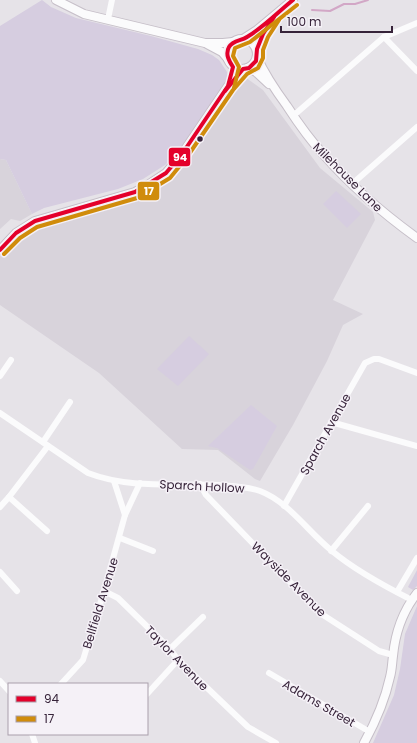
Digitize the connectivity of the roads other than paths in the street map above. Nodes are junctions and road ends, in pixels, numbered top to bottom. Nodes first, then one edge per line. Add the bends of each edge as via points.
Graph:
1 (56, 0) edge
2 (112, 0) edge
3 (293, 0) edge
4 (274, 17) junction
5 (108, 19) junction
6 (417, 23) edge
7 (384, 37) junction
8 (243, 39) junction
9 (233, 42) junction
10 (205, 43) junction
11 (257, 53) junction
12 (228, 59) junction
13 (233, 66) junction
14 (246, 69) junction
15 (417, 71) edge
16 (228, 86) junction
17 (274, 88) junction
18 (293, 116) junction
19 (417, 127) edge
20 (352, 184) junction
21 (417, 238) edge
22 (0, 250) edge
23 (11, 360) dead end
24 (417, 373) edge
25 (0, 376) edge
26 (70, 402) dead end
27 (0, 413) edge
28 (331, 422) junction
29 (46, 444) junction
30 (417, 446) edge
31 (114, 481) junction
32 (140, 483) junction
33 (200, 484) junction
34 (9, 497) junction
35 (284, 506) junction
36 (368, 506) dead end
37 (0, 508) edge
38 (125, 515) junction
39 (47, 531) dead end
40 (120, 538) junction
41 (331, 550) junction
42 (153, 551) dead end
43 (417, 558) edge
44 (0, 572) edge
45 (16, 590) dead end
46 (104, 591) junction
47 (397, 592) junction
48 (414, 597) edge
49 (203, 617) dead end
50 (170, 649) junction
51 (393, 655) junction
52 (178, 660) junction
53 (268, 674) dead end
54 (0, 682) edge
55 (62, 683) edge
56 (8, 690) edge
57 (148, 693) edge
58 (370, 732) junction
59 (276, 743) edge
60 (364, 743) edge

1 - 5 main road via 84,14
2 - 5 street
3 - 4 main road
4 - 8 main road
4 - 11 main road via 263,34
5 - 10 main road
6 - 7 street
7 - 15 street
7 - 18 street
8 - 9 main road
8 - 11 main road via 251,42
9 - 10 main road
9 - 12 main road via 228,49
10 - 12 main road via 222,52
11 - 14 main road via 253,65
11 - 17 main road, Milehouse Lane
12 - 13 main road
13 - 14 main road
13 - 16 main road
14 - 16 main road
14 - 17 main road, Milehouse Lane via 256,72
16 - 22 main road via 182,154 166,173 135,192 35,221 16,233
17 - 18 main road, Milehouse Lane
18 - 20 main road, Milehouse Lane via 324,156
19 - 20 street
20 - 21 main road, Milehouse Lane via 392,220
23 - 25 street
24 - 28 street, Sparch Avenue via 379,359 365,363
26 - 29 street
27 - 29 street, Sparch Hollow
28 - 30 street
28 - 35 street, Sparch Avenue
29 - 31 street, Sparch Hollow via 88,472
29 - 34 street
31 - 32 street, Sparch Hollow
31 - 38 street
32 - 33 street, Sparch Hollow
32 - 38 street, Bellfield Avenue
33 - 35 street, Sparch Hollow via 238,486 259,491
33 - 51 street, Wayside Avenue via 206,495 320,613 379,651
34 - 37 street
34 - 39 street
35 - 41 street, Sparch Hollow
36 - 41 street
38 - 40 street, Bellfield Avenue
40 - 42 street
40 - 46 street, Bellfield Avenue
41 - 47 street, Sparch Hollow via 360,572
43 - 47 street
44 - 45 street
46 - 50 street, Taylor Avenue via 118,598
46 - 55 street, Bellfield Avenue via 83,660
47 - 48 street, Sparch Hollow
48 - 51 main road via 401,622
49 - 50 street
50 - 52 street, Taylor Avenue
51 - 58 main road via 386,694
52 - 57 street
52 - 59 street, Taylor Avenue via 248,727
53 - 58 street, Adams Street
54 - 56 street
58 - 60 main road

